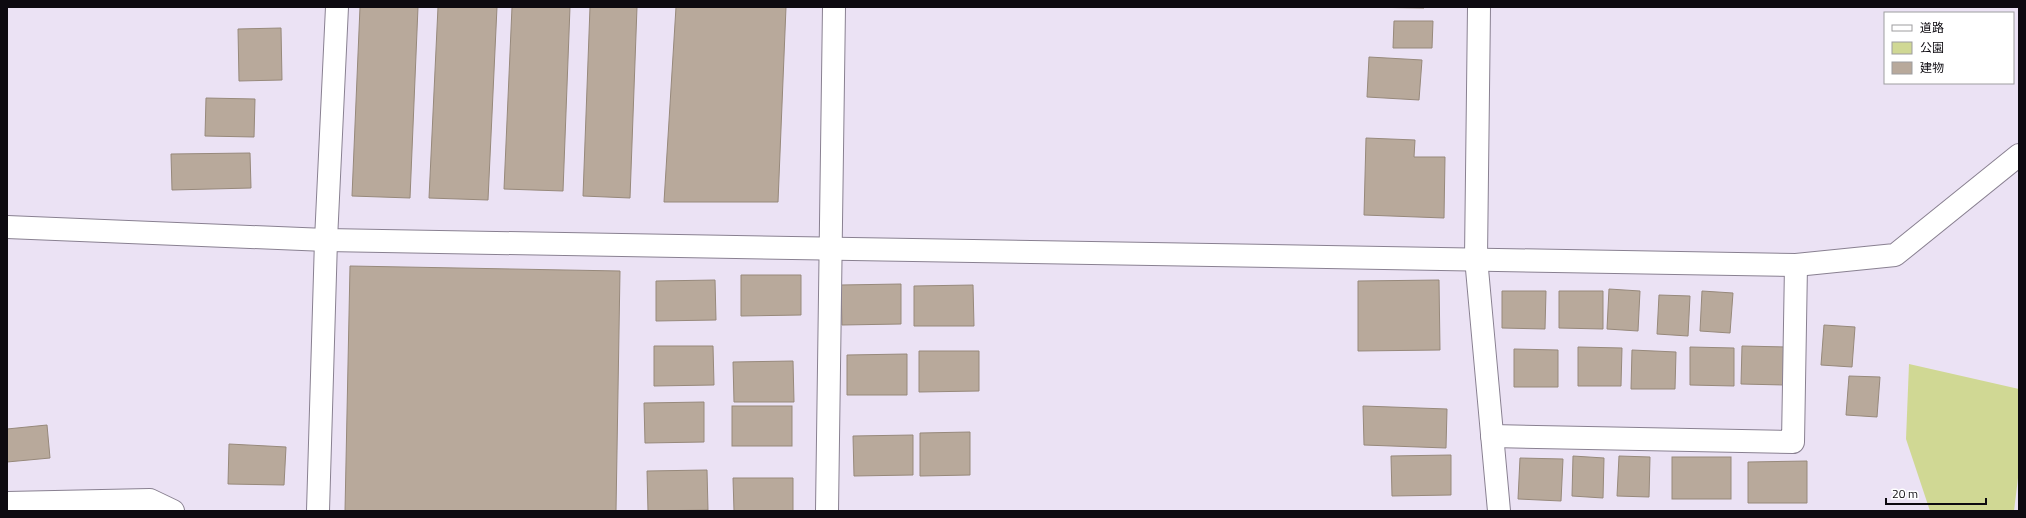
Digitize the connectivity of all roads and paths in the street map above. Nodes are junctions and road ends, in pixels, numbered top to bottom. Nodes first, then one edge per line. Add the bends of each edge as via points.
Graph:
1 (337, 7) edge
2 (834, 7) edge
3 (1479, 7) edge
4 (2019, 155) edge
5 (7, 227) edge
6 (326, 240) junction
7 (829, 248) junction
8 (1476, 258) junction
9 (1796, 265) junction
10 (1492, 436) junction
11 (7, 503) edge
12 (174, 511) edge
13 (318, 511) edge
14 (827, 511) edge
15 (1499, 511) edge

1 - 6 street
2 - 7 street
3 - 8 street
4 - 9 street via 1895,255
5 - 6 street
6 - 7 street
6 - 13 street
7 - 8 street
7 - 14 street
8 - 9 street
8 - 10 street
9 - 10 street via 1793,442
10 - 15 street
11 - 12 street via 150,500

